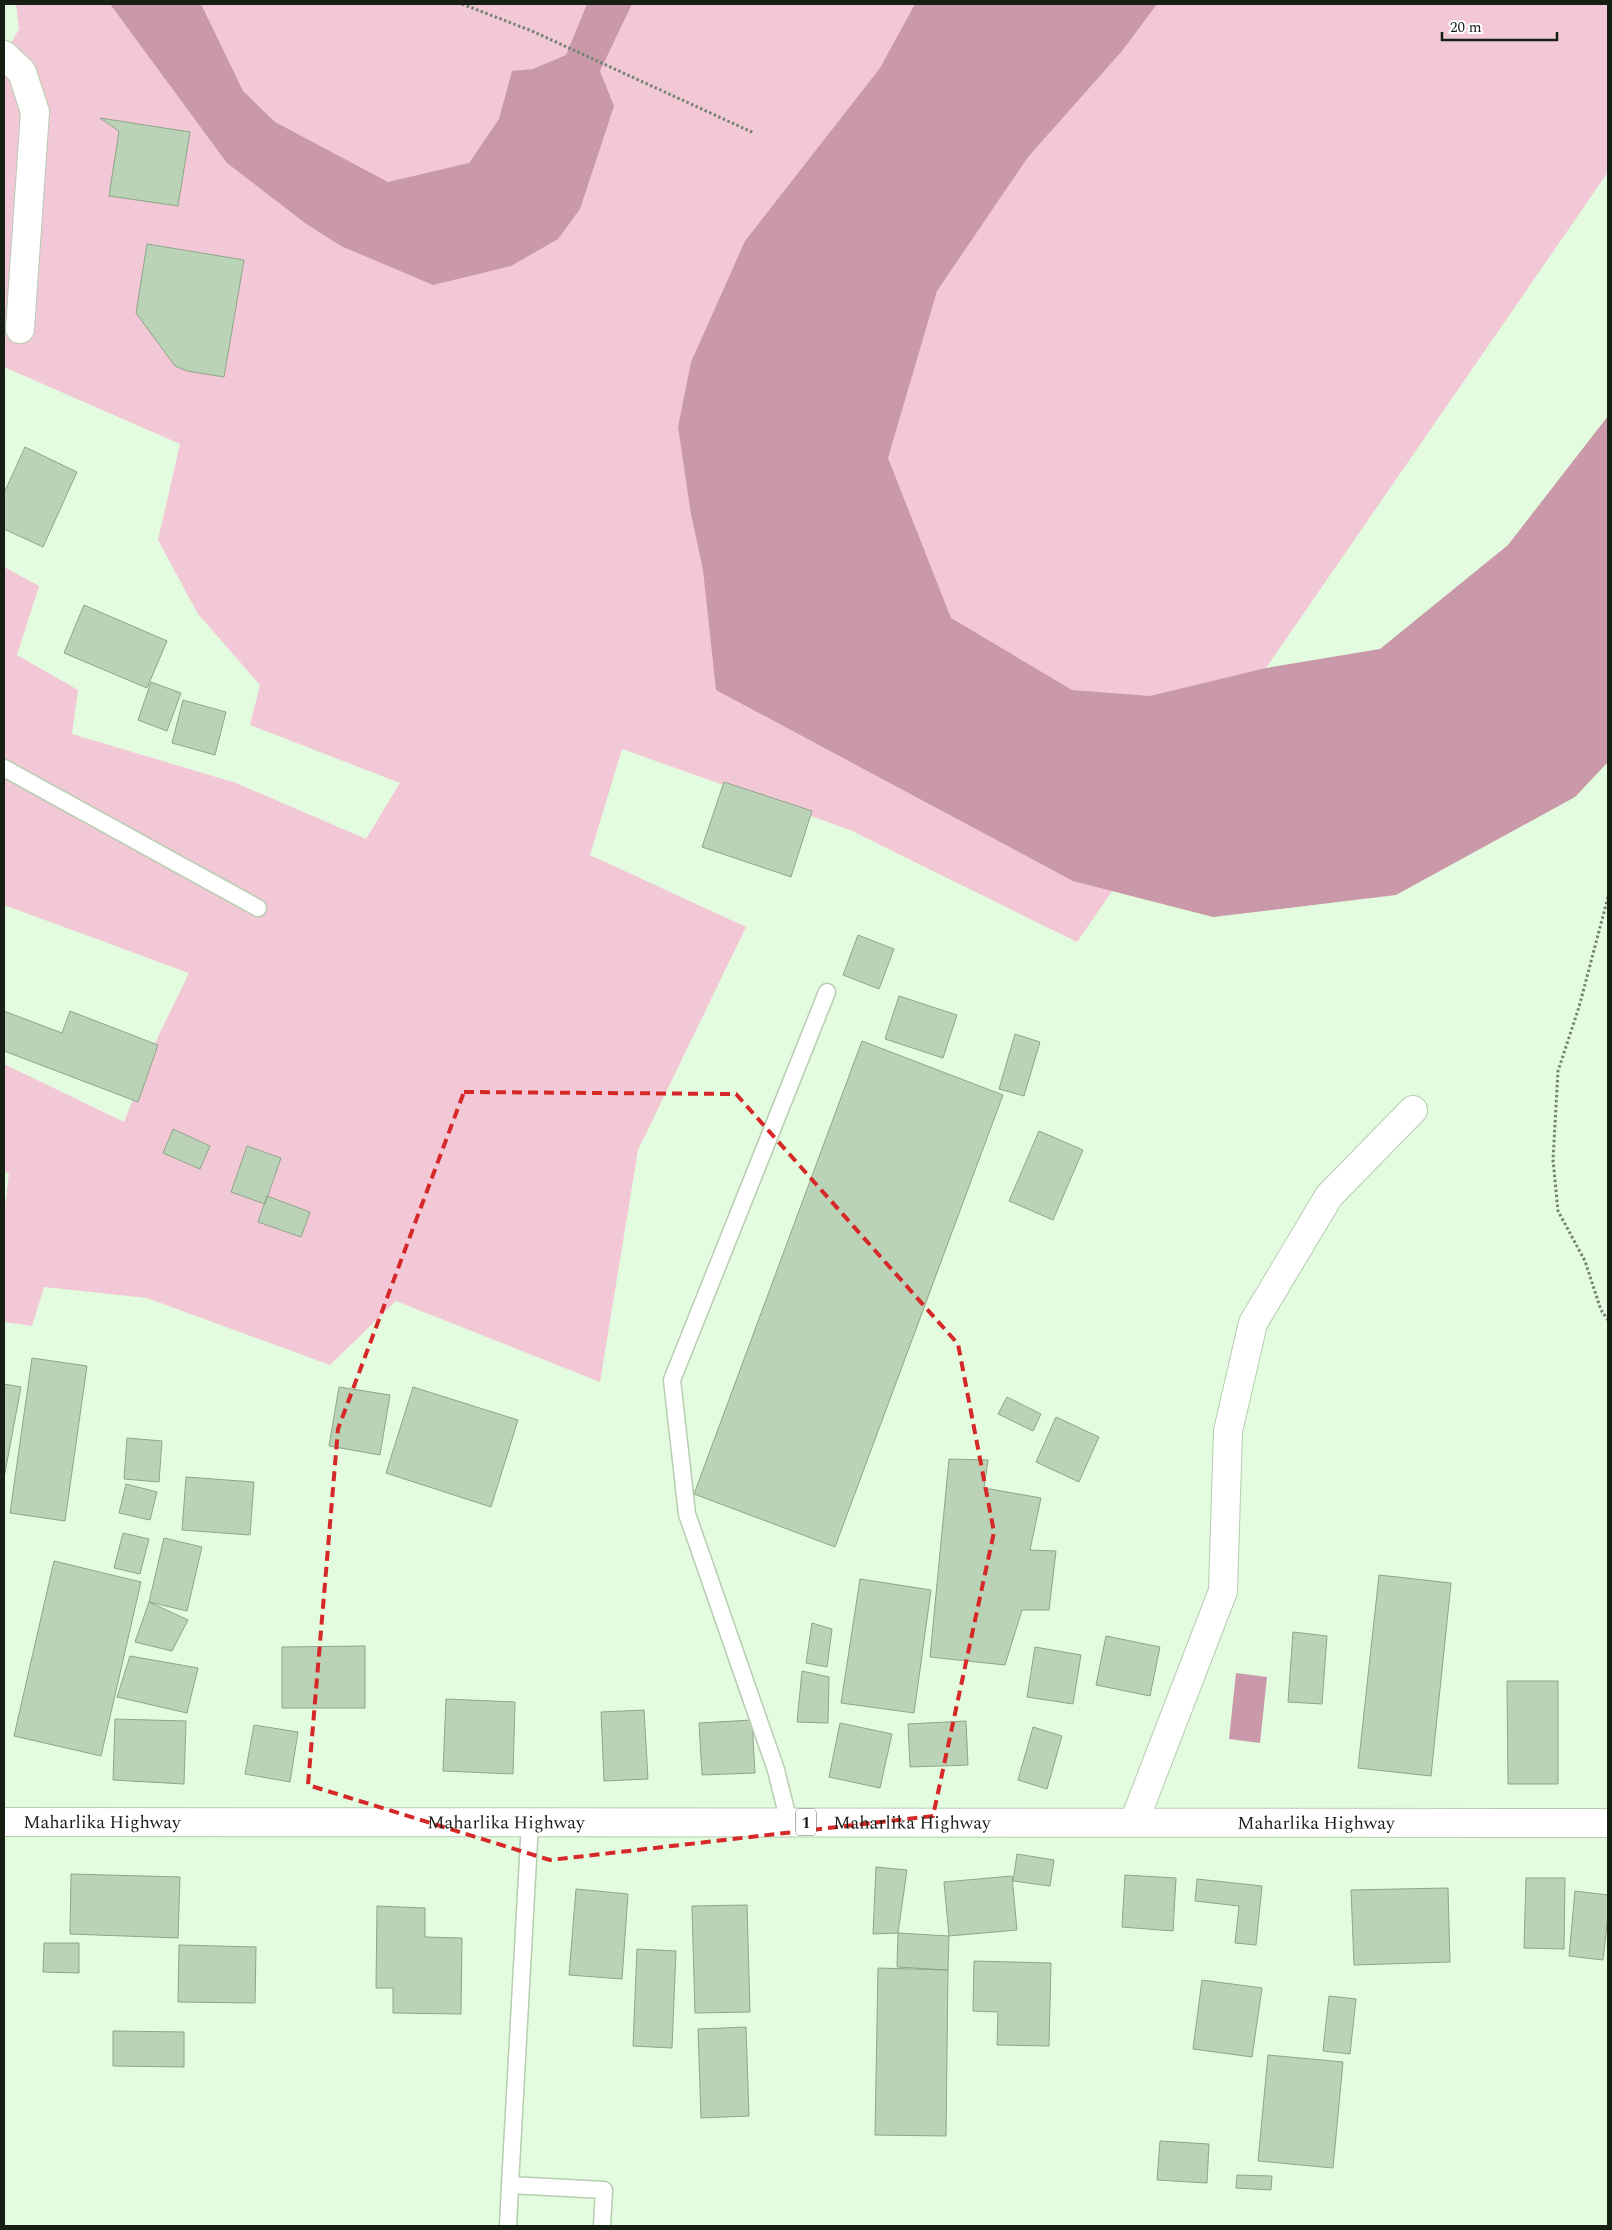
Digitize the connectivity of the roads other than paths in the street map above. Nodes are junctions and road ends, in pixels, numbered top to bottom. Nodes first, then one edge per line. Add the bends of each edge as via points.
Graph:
1 (4, 55) edge
2 (20, 329) dead end
3 (4, 768) edge
4 (258, 908) dead end
5 (827, 992) dead end
6 (1413, 1110) dead end
7 (4, 1822) edge
8 (530, 1822) junction
9 (789, 1822) junction
10 (1134, 1822) junction
11 (1608, 1823) edge
12 (510, 2185) junction
13 (508, 2226) edge
14 (602, 2226) edge

1 - 2 main road via 22,72 35,112
3 - 4 lane
5 - 9 lane via 672,1380 687,1514 776,1770
6 - 10 main road via 1330,1196 1253,1323 1228,1431 1223,1590
7 - 8 main road, Maharlika Highway / 1
8 - 9 main road, Maharlika Highway / 1
8 - 12 lane
9 - 10 main road, Maharlika Highway / 1
10 - 11 main road, Maharlika Highway / 1
12 - 13 lane
12 - 14 lane via 604,2190

